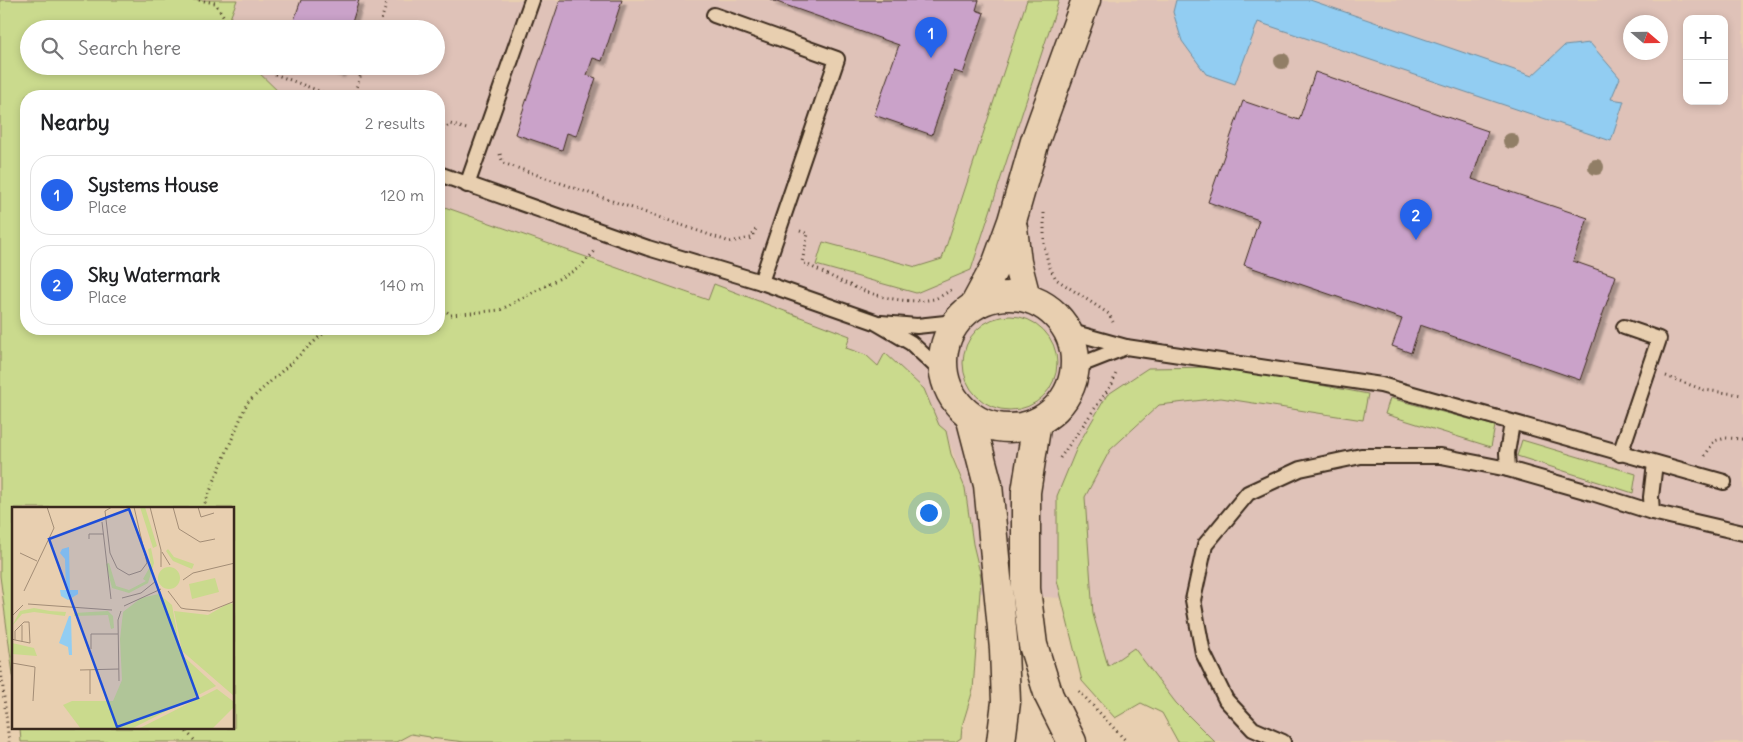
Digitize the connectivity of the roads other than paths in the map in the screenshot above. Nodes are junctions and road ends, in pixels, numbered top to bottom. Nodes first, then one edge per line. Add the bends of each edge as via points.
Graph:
1 (532, 0) edge
2 (1086, 0) edge
3 (714, 15) dead end
4 (445, 176) edge
5 (467, 184) junction
6 (1012, 221) junction
7 (761, 282) junction
8 (1026, 297) junction
9 (963, 304) junction
10 (876, 322) junction
11 (1624, 328) dead end
12 (1068, 331) junction
13 (1126, 348) junction
14 (1075, 367) junction
15 (942, 372) junction
16 (970, 416) junction
17 (1037, 422) junction
18 (1512, 423) junction
19 (1620, 454) junction
20 (1656, 463) junction
21 (1508, 469) junction
22 (1724, 482) dead end
23 (1652, 512) junction
24 (1743, 533) edge
25 (1001, 742) edge
26 (1072, 742) edge
27 (1283, 742) edge

1 - 5 lane
2 - 6 street via 1035,141
3 - 7 lane via 837,59
4 - 5 lane
5 - 7 lane via 648,248
6 - 8 street via 1017,262
6 - 9 street via 996,265
7 - 10 lane
8 - 9 street via 1000,296
8 - 12 street via 1058,316
9 - 10 lane via 916,326
9 - 15 street via 944,346
10 - 15 lane via 911,343
11 - 19 lane via 1659,339
12 - 13 lane
12 - 14 street
13 - 14 lane
13 - 18 lane via 1381,385
14 - 17 street via 1063,400 1052,413
15 - 16 street via 951,396
16 - 17 street via 982,423 1009,429
16 - 25 street via 988,485 1004,649 1006,702
17 - 26 street via 1026,492 1026,590 1033,645 1049,696
18 - 19 lane
18 - 21 lane
19 - 20 lane
20 - 22 lane
20 - 23 lane
21 - 23 lane
21 - 27 lane via 1441,456 1361,456 1300,469 1248,493 1205,545 1192,600 1203,653 1226,700 1253,729
23 - 24 lane

